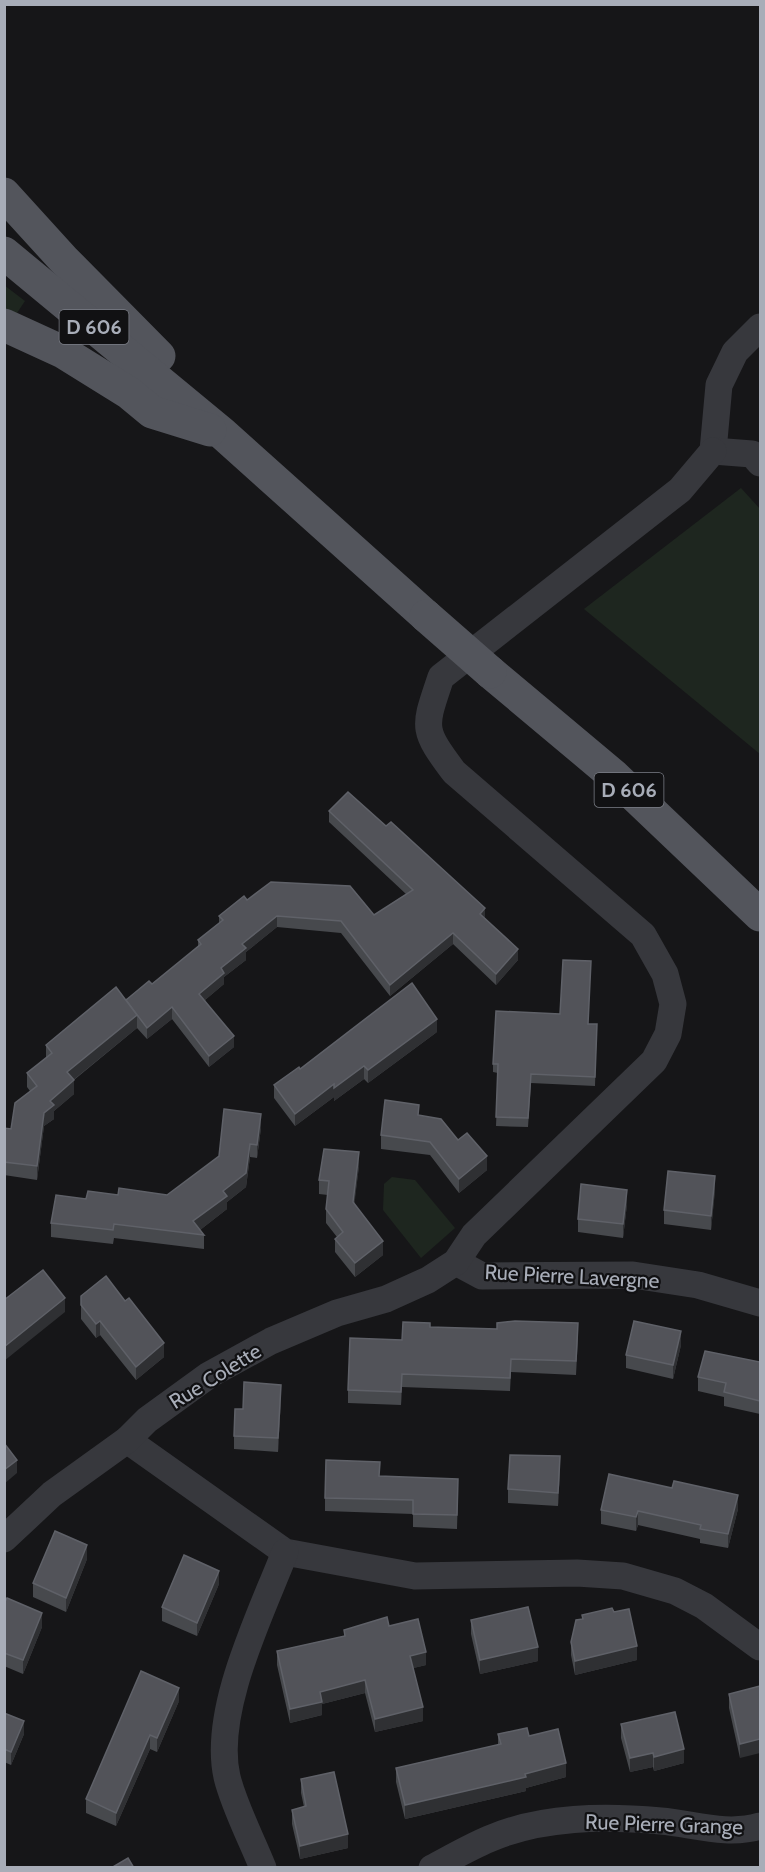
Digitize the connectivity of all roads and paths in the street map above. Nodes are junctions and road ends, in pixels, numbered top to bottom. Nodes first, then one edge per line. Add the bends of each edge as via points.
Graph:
1 (4, 194) edge
2 (4, 252) edge
3 (4, 325) edge
4 (760, 327) edge
5 (184, 402) junction
6 (223, 434) junction
7 (714, 451) junction
8 (760, 463) edge
9 (760, 915) edge
10 (456, 1262) junction
11 (760, 1303) edge
12 (127, 1440) junction
13 (4, 1539) edge
14 (285, 1552) junction
15 (760, 1647) edge
16 (760, 1826) edge
17 (263, 1868) edge
18 (432, 1868) edge

1 - 5 main road via 163,360
2 - 5 main road, D 606
3 - 6 main road via 63,352 152,412
4 - 7 street via 735,352 719,385
5 - 6 main road, D 606
6 - 9 main road, D 606, bridge via 490,672 614,776
7 - 8 street via 752,454
7 - 10 street via 680,490 441,677 427,718 431,742 454,772 643,935 665,974 673,1004 668,1034 654,1061 474,1235
10 - 11 street, Rue Pierre Lavergne via 482,1276 633,1275 698,1285
10 - 12 street, Rue Colette via 386,1299 337,1313 271,1341 219,1369 147,1420
12 - 13 street, Rue Colette via 52,1494
12 - 14 street
14 - 15 street via 416,1576 623,1576 685,1596
14 - 17 street via 232,1693 225,1737 227,1777
16 - 18 street, Rue Pierre Grange via 719,1830 663,1821 600,1818 536,1824 490,1838

